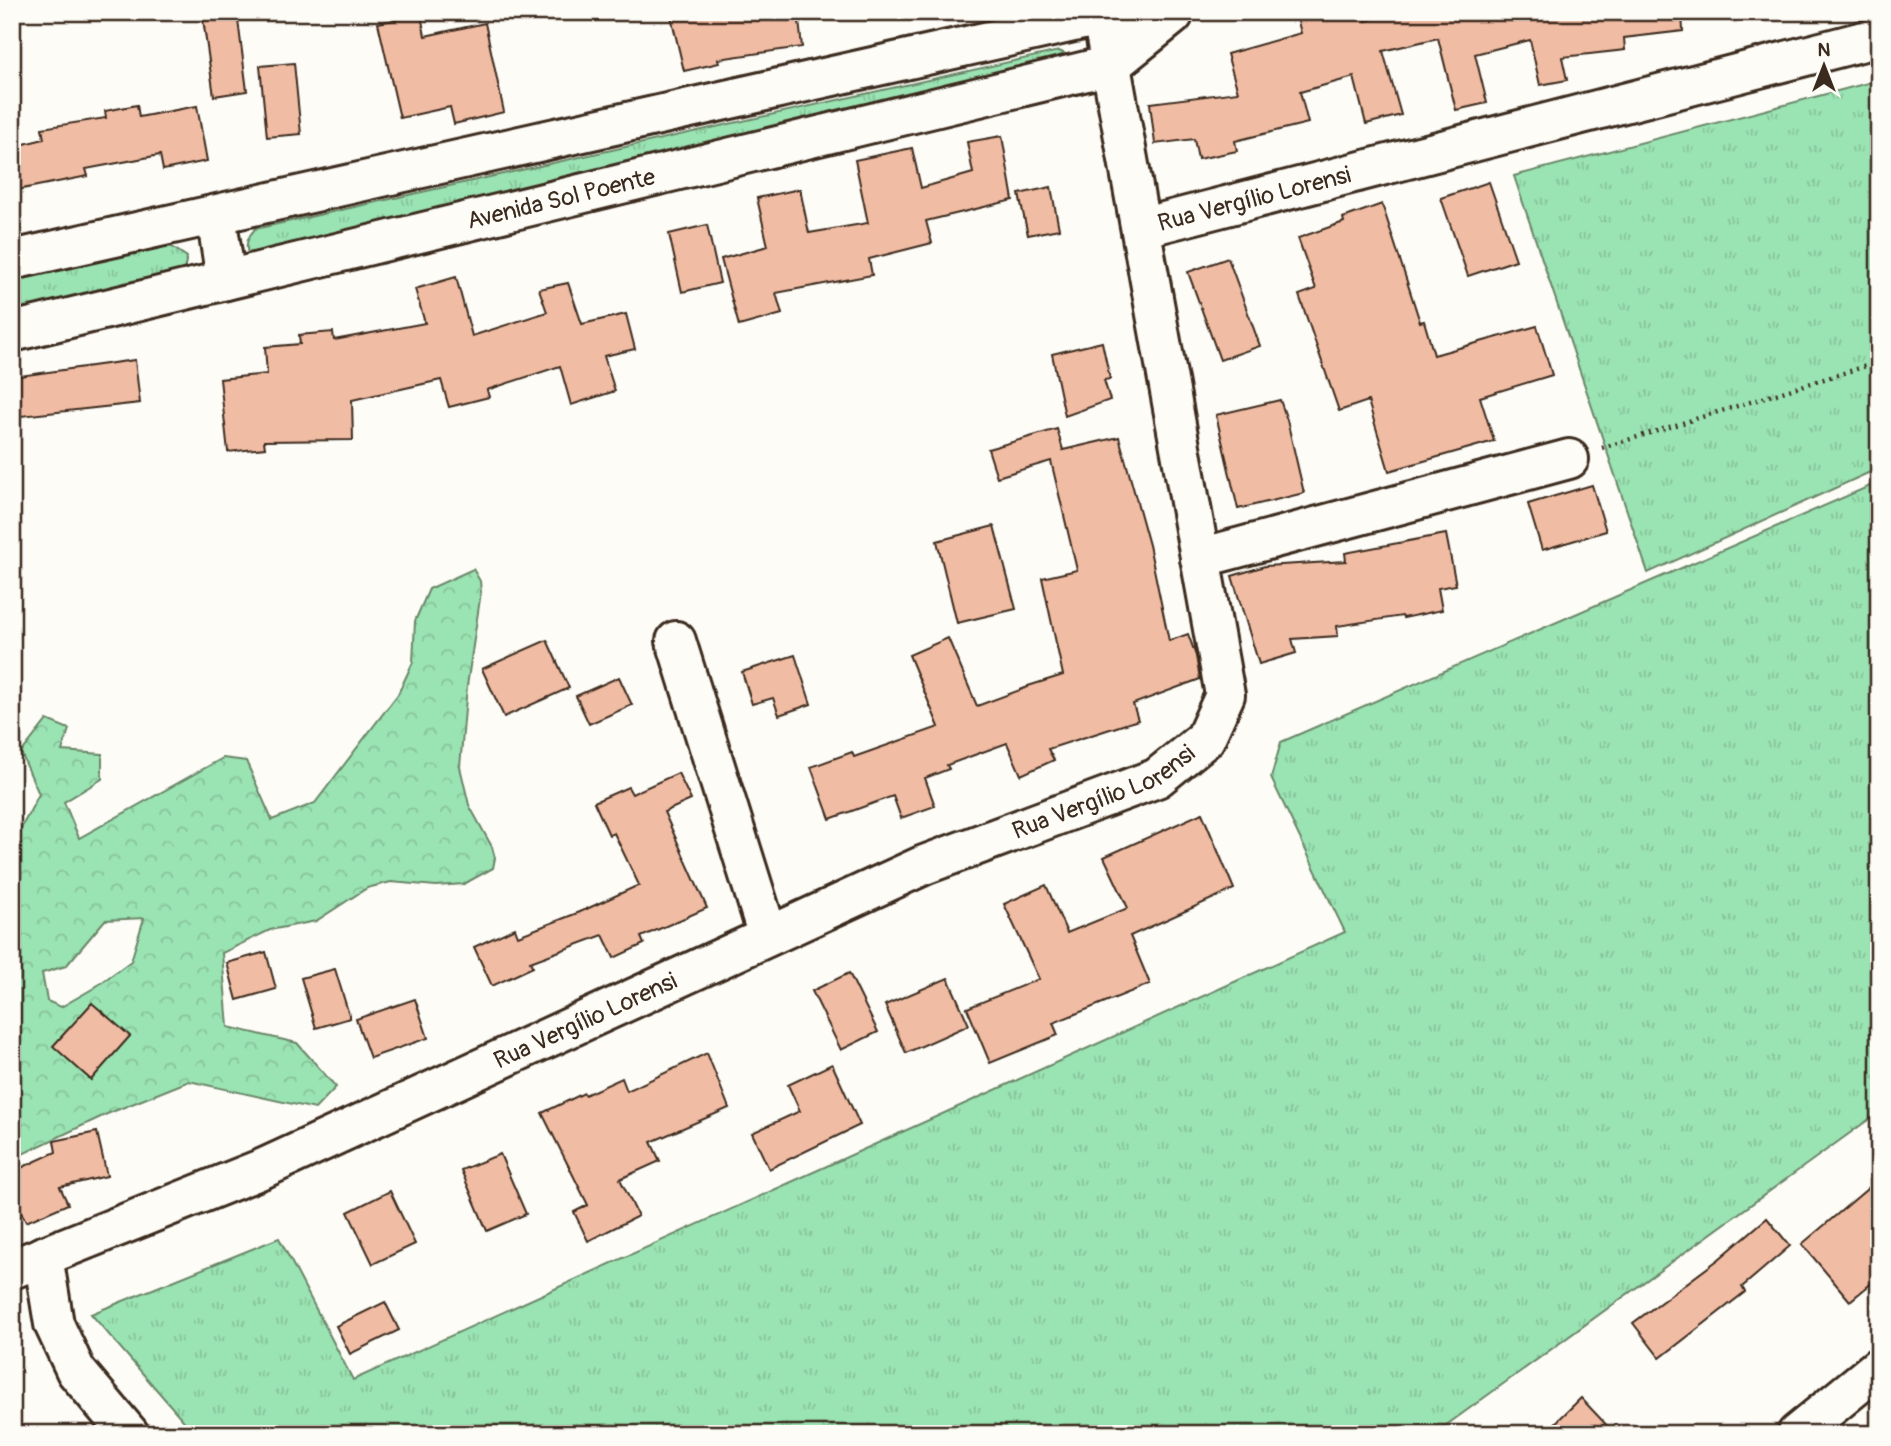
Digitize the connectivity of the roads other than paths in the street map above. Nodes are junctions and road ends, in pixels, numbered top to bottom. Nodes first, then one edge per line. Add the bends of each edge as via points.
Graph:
1 (1179, 14) edge
2 (1102, 16) junction
3 (1879, 37) edge
4 (1111, 65) junction
5 (216, 215) junction
6 (1141, 228) junction
7 (12, 260) edge
8 (226, 280) junction
9 (12, 332) edge
10 (1570, 459) road end
11 (1200, 558) junction
12 (676, 641) dead end
13 (768, 936) junction
14 (27, 1263) edge
15 (1879, 1367) edge
16 (129, 1434) edge
17 (1797, 1434) edge

1 - 2 street
1 - 4 street
2 - 4 street
2 - 5 street
3 - 6 street, Rua Vergílio Lorensi
4 - 6 street
4 - 8 street, Avenida Sol Poente
5 - 7 street
5 - 8 street
6 - 11 street, Rua Vergílio Lorensi
8 - 9 street, Avenida Sol Poente
10 - 11 street
11 - 13 street, Rua Vergílio Lorensi via 1224,695 1205,739 1157,778 924,865
12 - 13 street
13 - 14 street, Rua Vergílio Lorensi via 264,1168
14 - 16 street via 76,1371
15 - 17 street

